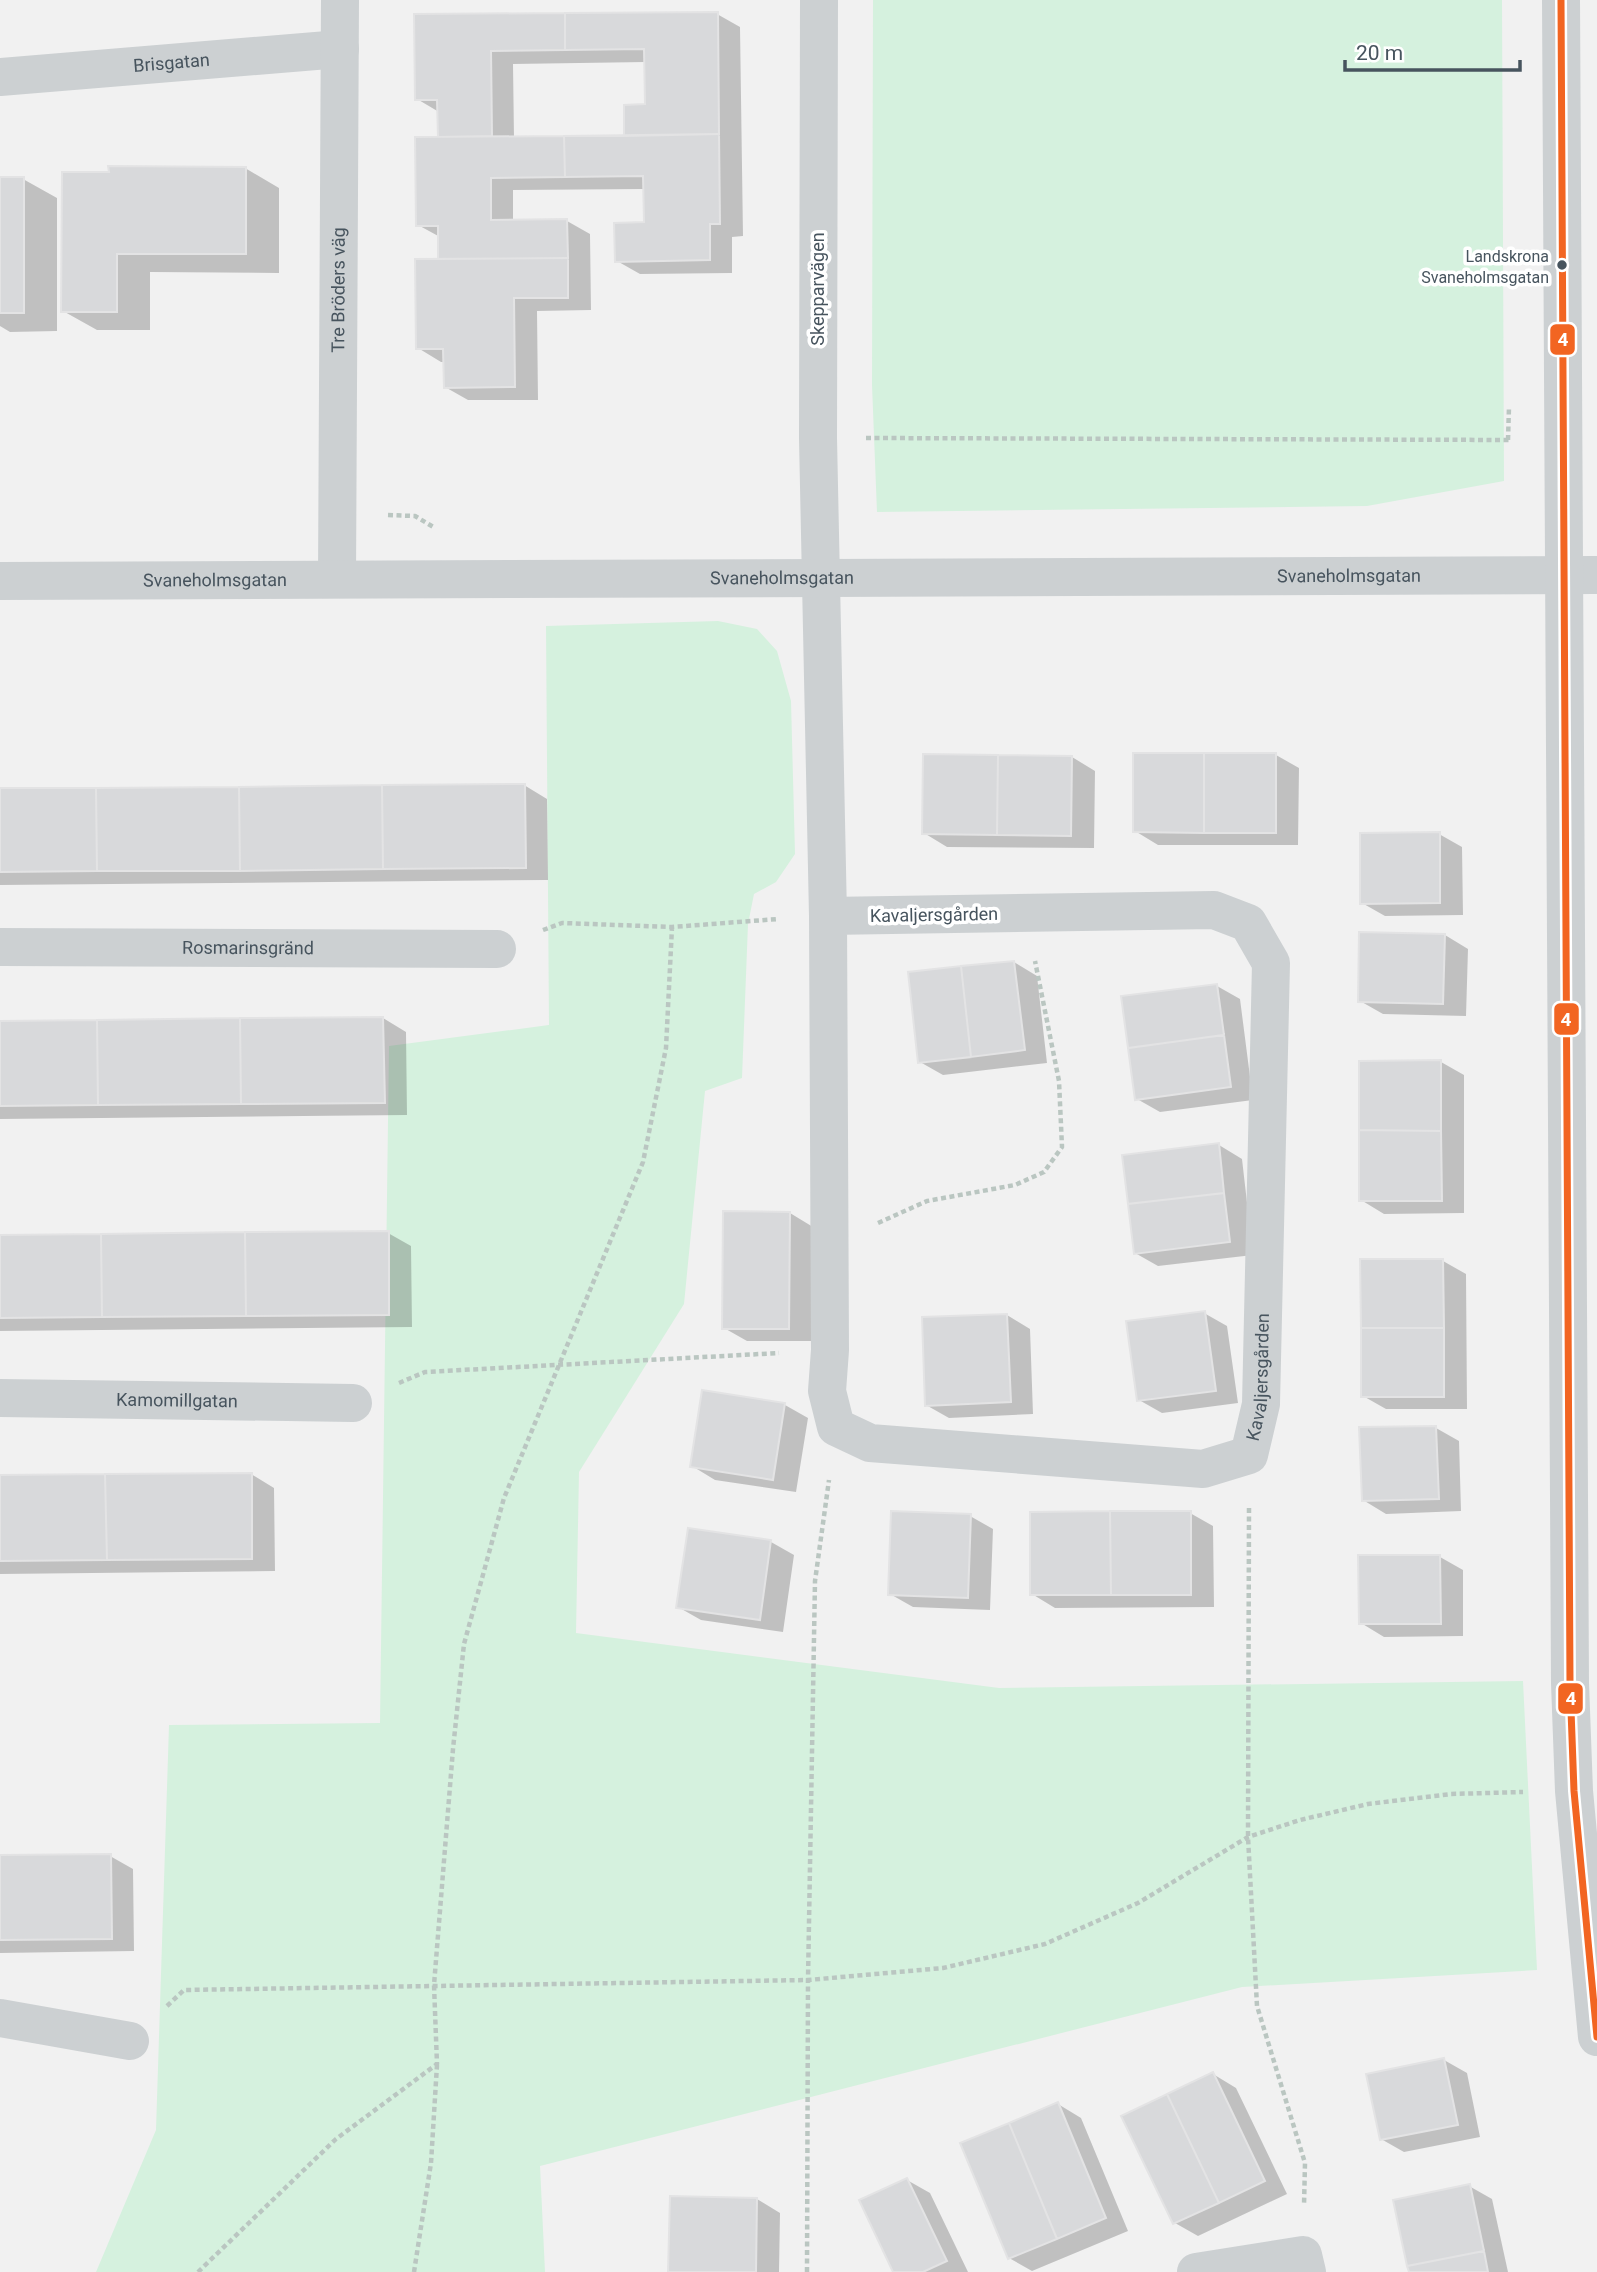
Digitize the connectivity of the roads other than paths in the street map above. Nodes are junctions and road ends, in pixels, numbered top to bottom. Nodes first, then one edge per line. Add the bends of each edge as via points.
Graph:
1 (340, 0) edge
2 (820, 0) edge
3 (1561, 0) edge
4 (340, 49) junction
5 (0, 77) edge
6 (1580, 575) edge
7 (819, 578) junction
8 (337, 579) junction
9 (0, 581) edge
10 (828, 916) junction
11 (0, 947) edge
12 (497, 949) road end
13 (0, 1398) edge
14 (353, 1403) road end
15 (0, 2018) edge
16 (1597, 2037) edge
17 (130, 2040) road end
18 (1305, 2264) edge
19 (1196, 2272) edge

1 - 4 street, Tre Bröders väg
2 - 7 street, Skepparvägen
3 - 6 street via 1563,441
4 - 5 street, Brisgatan
4 - 8 street, Tre Bröders väg
6 - 7 street, Svaneholmsgatan
6 - 16 street via 1570,1683 1574,1791
7 - 8 street, Svaneholmsgatan
7 - 10 street
8 - 9 street, Svaneholmsgatan
10 - 10 street, Kavaljersgården via 827,1391 836,1427 870,1443 1203,1469 1249,1455 1261,1404 1271,963 1248,923 1214,910
11 - 12 street, Rosmarinsgränd
13 - 14 street, Kamomillgatan
15 - 17 street
18 - 19 street

